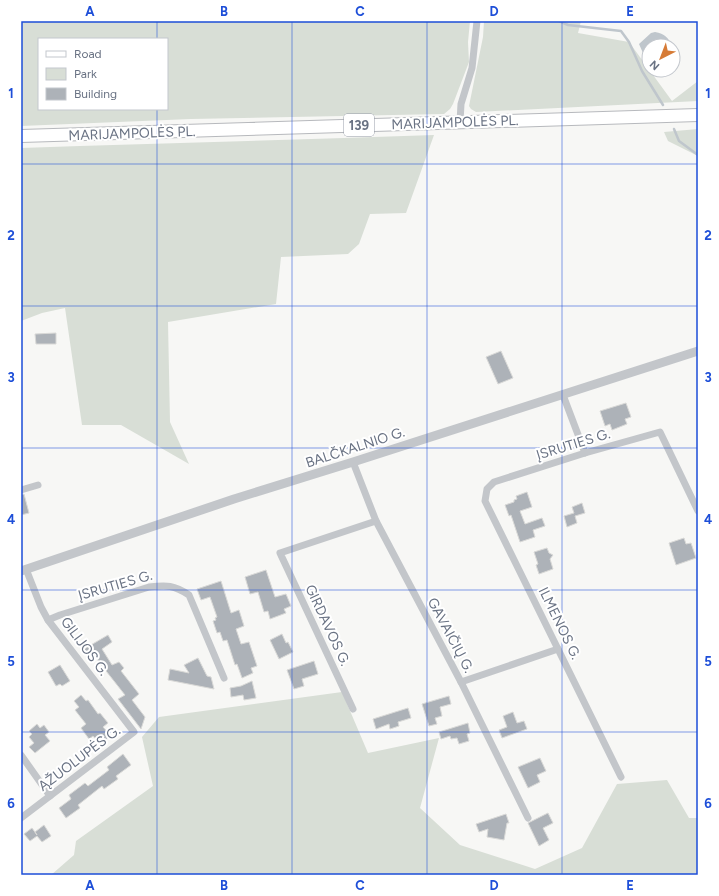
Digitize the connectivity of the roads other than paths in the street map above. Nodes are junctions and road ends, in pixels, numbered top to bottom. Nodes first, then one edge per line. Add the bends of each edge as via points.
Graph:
1 (477, 21) edge
2 (698, 115) edge
3 (460, 122) junction
4 (21, 136) edge
5 (698, 351) edge
6 (563, 395) junction
7 (585, 453) junction
8 (352, 462) junction
9 (494, 482) joint
10 (38, 485) dead end
11 (21, 490) edge
12 (698, 511) edge
13 (376, 520) junction
14 (23, 570) edge
15 (48, 620) junction
16 (558, 649) junction
17 (224, 678) dead end
18 (461, 682) junction
19 (353, 709) dead end
20 (134, 732) joint
21 (21, 755) edge
22 (621, 776) dead end
23 (50, 796) junction
24 (21, 818) edge
25 (528, 818) dead end

1 - 3 street via 472,68 461,104
2 - 3 main road, MARIJAMPOLĖS PL. / 139
3 - 4 main road, MARIJAMPOLĖS PL. / 139
5 - 6 street, BALČKALNIO G.
6 - 7 street
6 - 8 street, BALČKALNIO G.
7 - 9 street, ĮSRUTIES G.
7 - 12 street, ĮSRUTIES G. via 660,432
8 - 13 street, GAVAIČIŲ G.
8 - 14 street, BALČKALNIO G.
9 - 16 street, ILMENOS G. via 487,489 485,501
10 - 11 street
13 - 18 street, GAVAIČIŲ G.
13 - 19 street, GIRDAVOS G. via 280,553
14 - 15 street, GILIJOS G.
15 - 17 street, ĮSRUTIES G. via 149,587 177,587 189,595
15 - 20 street, GILIJOS G.
16 - 18 street
16 - 22 street, ILMENOS G.
18 - 25 street, GAVAIČIŲ G.
20 - 23 street, ĄŽUOLUPĖS G.
21 - 23 street
23 - 24 street, ĄŽUOLUPĖS G.

